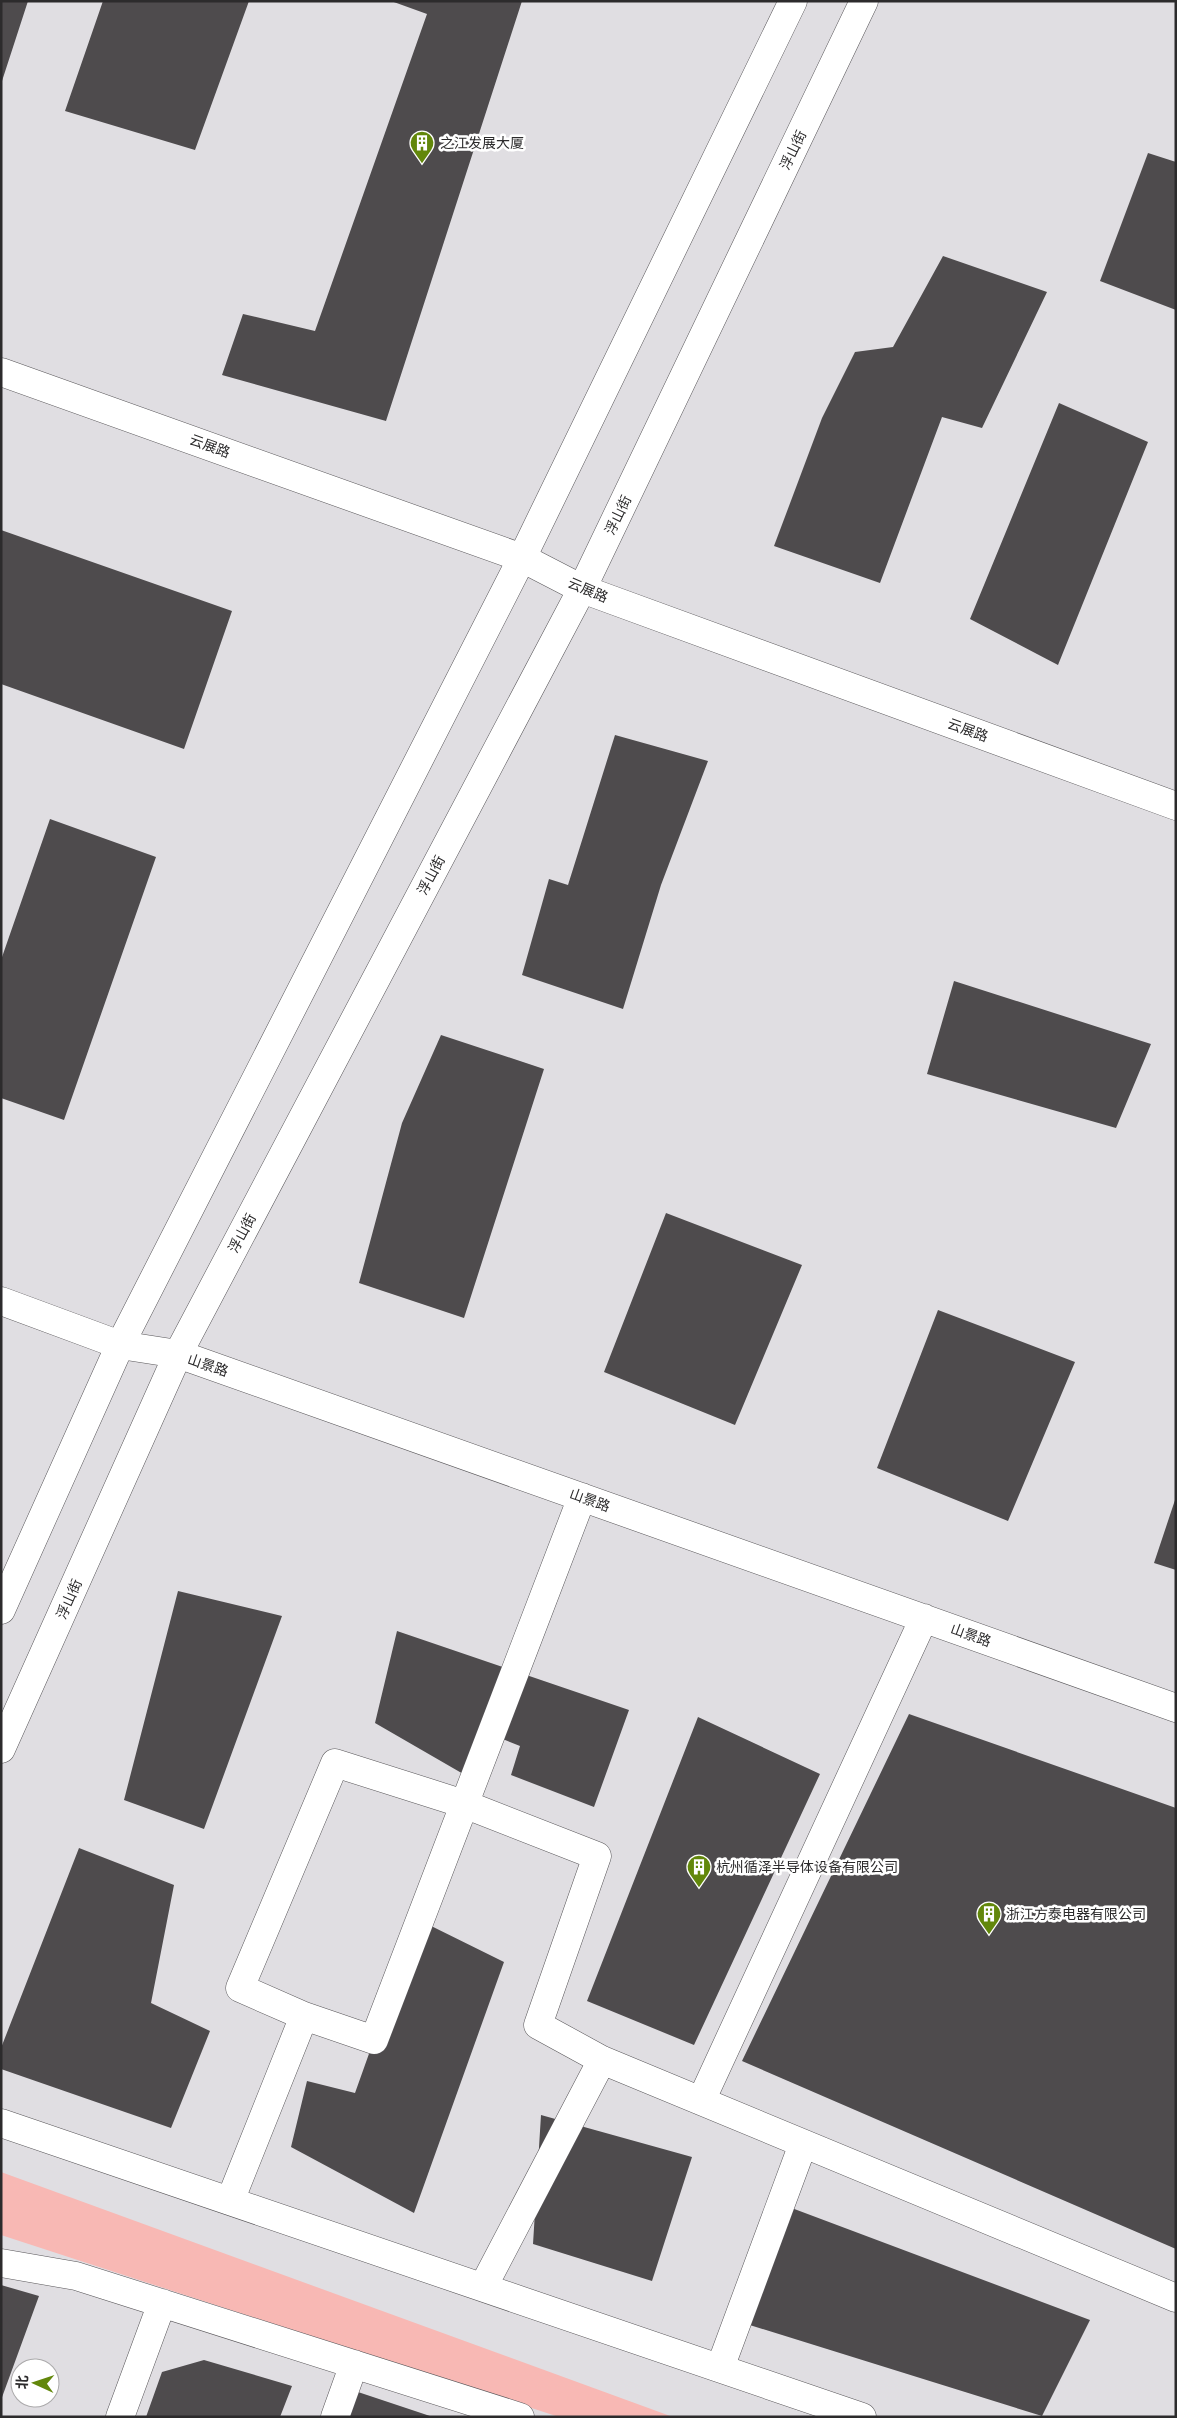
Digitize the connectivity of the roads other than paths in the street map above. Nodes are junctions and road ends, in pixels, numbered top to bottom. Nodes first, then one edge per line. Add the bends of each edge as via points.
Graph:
1 (793, 1) edge
2 (864, 1) edge
3 (1, 372) edge
4 (522, 558) junction
5 (582, 589) junction
6 (1176, 806) edge
7 (1, 1301) edge
8 (120, 1345) junction
9 (178, 1354) junction
10 (582, 1497) junction
11 (1, 1610) edge
12 (924, 1618) junction
13 (1176, 1708) edge
14 (1, 1749) edge
15 (464, 1804) junction
16 (304, 2016) junction
17 (602, 2060) junction
18 (702, 2101) junction
19 (1, 2123) edge
20 (803, 2144) junction
21 (230, 2201) junction
22 (1, 2263) edge
23 (483, 2287) junction
24 (1176, 2298) edge
25 (162, 2303) junction
26 (354, 2364) junction
27 (720, 2368) junction
28 (120, 2417) edge
29 (335, 2417) edge
30 (520, 2417) edge
31 (862, 2417) edge

1 - 4 street
2 - 5 street, 浮山街
3 - 4 street, 云展路
4 - 5 street, 云展路
4 - 8 street
5 - 6 street, 云展路
5 - 9 street, 浮山街
7 - 8 street, 山景路
8 - 9 street, 山景路
8 - 11 street
9 - 10 street, 山景路
9 - 14 street, 浮山街
10 - 12 street, 山景路
10 - 15 street
12 - 13 street, 山景路
12 - 18 street
15 - 16 street via 374,2040
15 - 16 street via 335,1763 240,1988
15 - 17 street via 597,1856 538,2025
16 - 21 street
17 - 18 street
17 - 23 street
18 - 20 street
19 - 21 street
20 - 24 street
20 - 27 street
21 - 23 street
22 - 25 street via 76,2276
23 - 27 street
25 - 26 street
25 - 28 street
26 - 29 street
26 - 30 street
27 - 31 street

